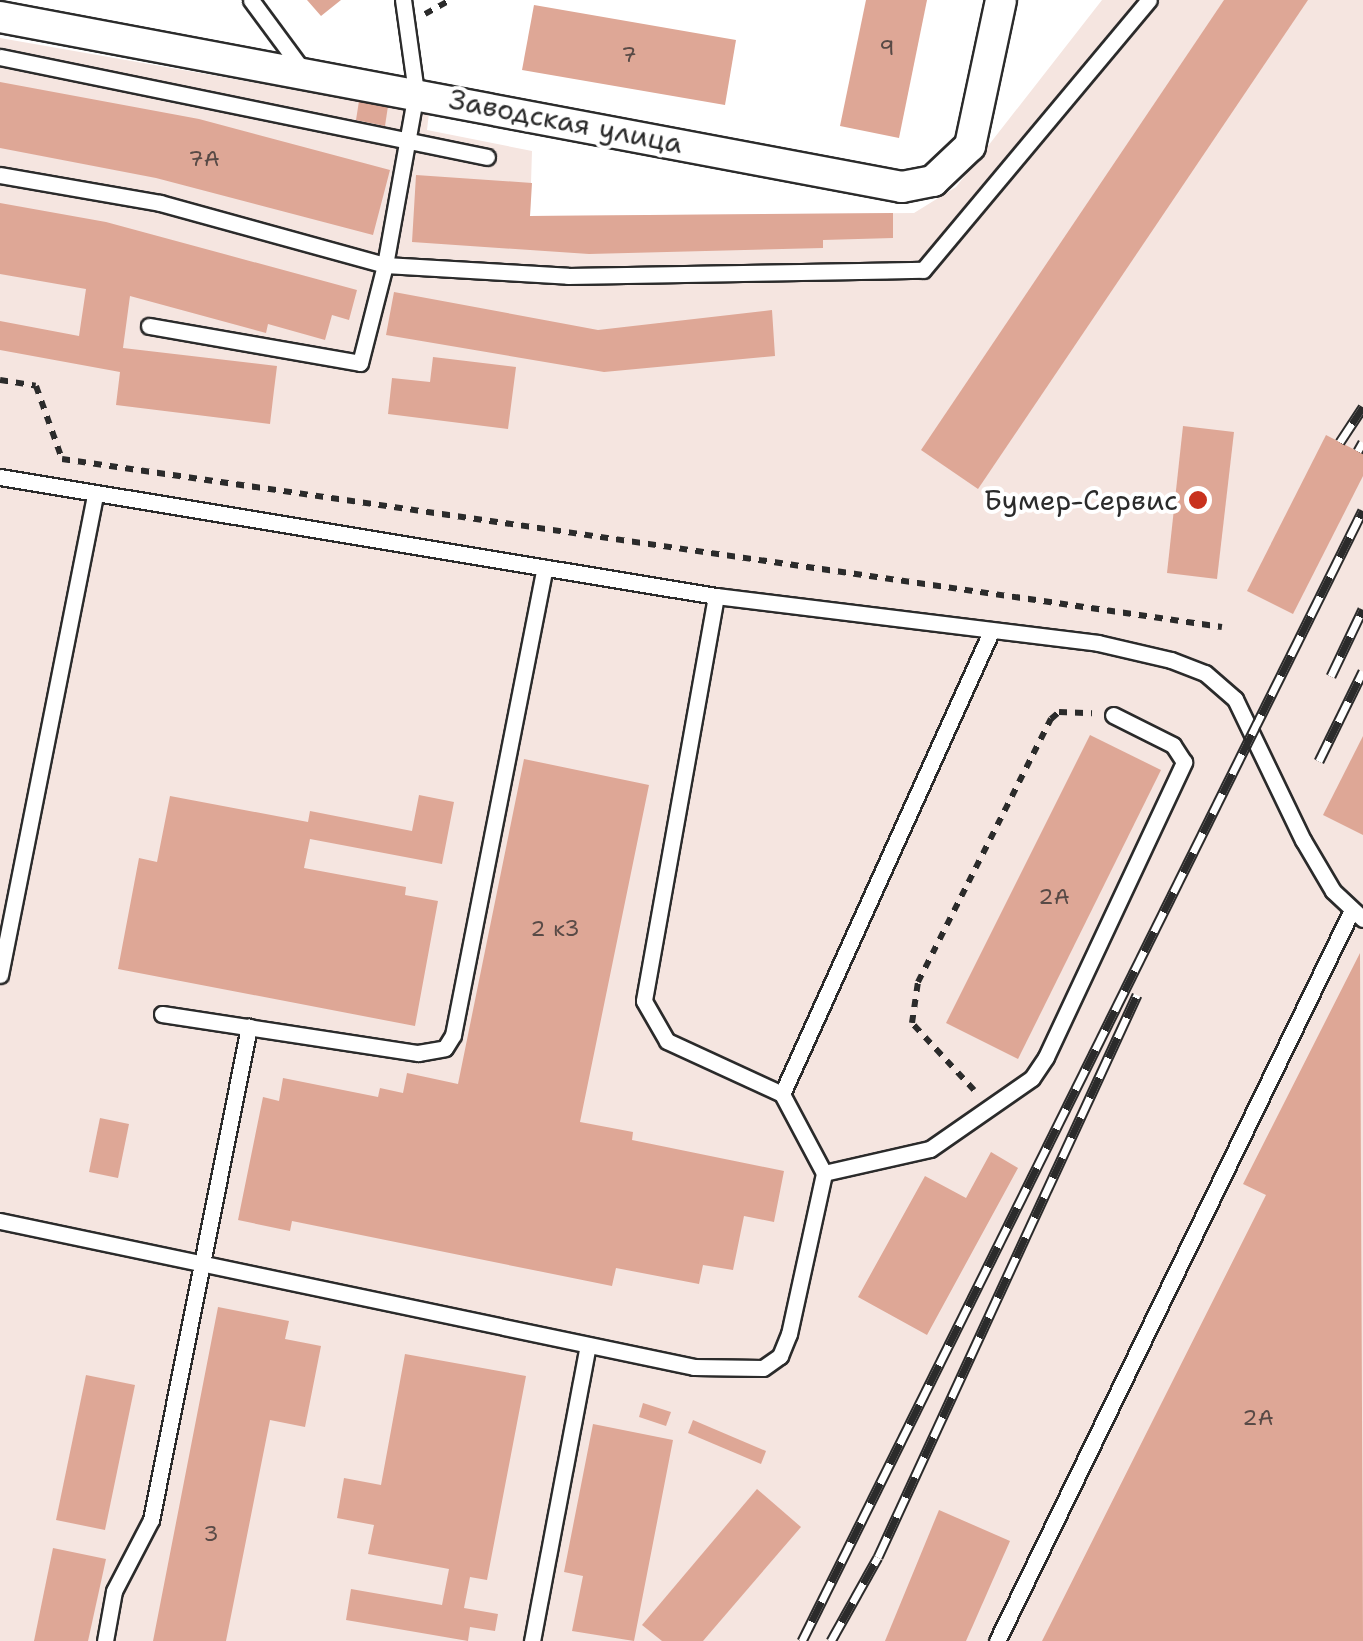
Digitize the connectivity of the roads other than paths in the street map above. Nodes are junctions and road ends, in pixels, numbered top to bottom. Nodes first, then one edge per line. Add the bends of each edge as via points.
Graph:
1 (252, 0) edge
2 (403, 0) edge
3 (1001, 0) edge
4 (1149, 0) edge
5 (0, 17) edge
6 (0, 57) edge
7 (304, 72) junction
8 (416, 92) junction
9 (408, 142) junction
10 (488, 157) dead end
11 (0, 175) edge
12 (386, 264) junction
13 (150, 326) dead end
14 (0, 477) edge
15 (95, 496) junction
16 (545, 568) junction
17 (716, 596) junction
18 (990, 634) junction
19 (1113, 716) road end
20 (1357, 915) edge
21 (0, 975) edge
22 (162, 1014) dead end
23 (249, 1027) junction
24 (782, 1094) junction
25 (824, 1173) junction
26 (0, 1221) edge
27 (202, 1264) junction
28 (588, 1345) junction
29 (105, 1641) edge
30 (532, 1641) edge
31 (997, 1641) edge

1 - 7 lane
2 - 8 lane
3 - 8 street, Заводская улица via 970,146 947,171 918,186
4 - 12 lane via 923,270 568,276
5 - 7 street, Заводская улица
6 - 9 lane via 212,96
7 - 8 street, Заводская улица
8 - 9 lane
9 - 10 lane
9 - 12 lane
11 - 12 lane via 160,203
12 - 13 lane via 360,363
14 - 15 lane
15 - 16 lane
15 - 21 lane
16 - 17 lane
16 - 23 lane via 445,1048 418,1053
17 - 18 lane
17 - 24 lane via 644,1001 668,1042
18 - 20 lane via 1137,650 1222,684 1246,716 1303,840
18 - 24 lane
19 - 25 lane via 1182,752 1182,774 1046,1058 1032,1078 930,1149
20 - 31 lane
22 - 23 lane
23 - 27 lane
24 - 25 lane
25 - 28 lane via 789,1334 772,1362 742,1371 694,1368
26 - 27 lane
27 - 28 lane
27 - 29 lane via 151,1520 114,1590
28 - 30 lane

